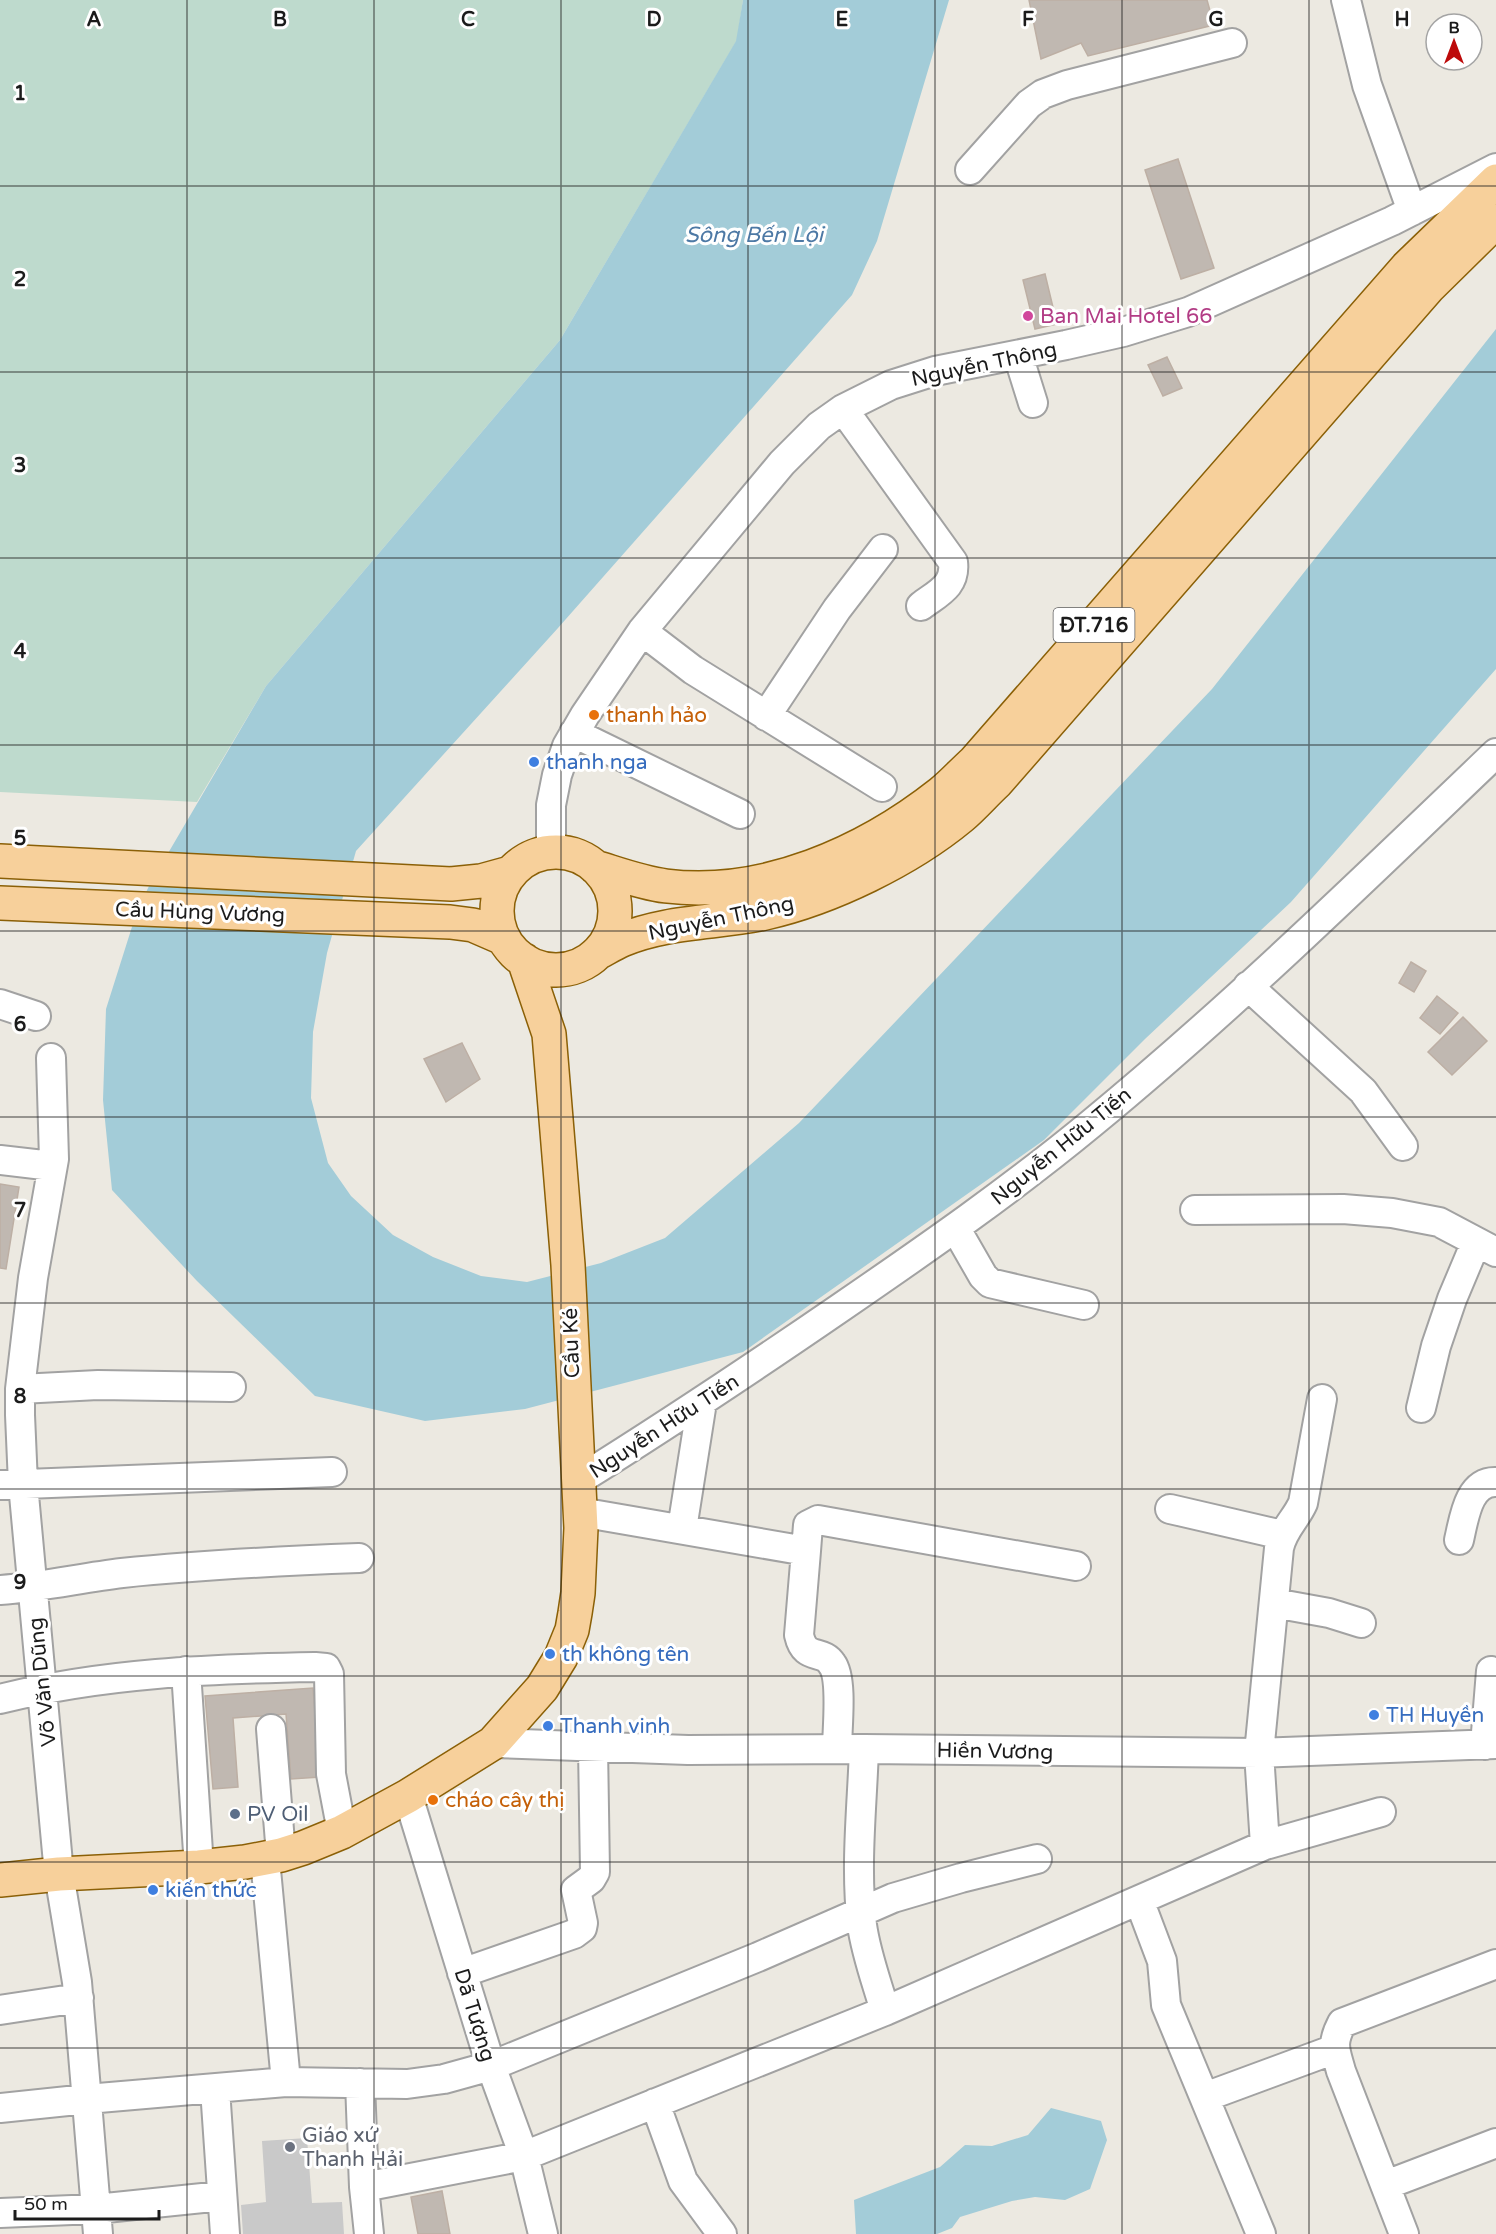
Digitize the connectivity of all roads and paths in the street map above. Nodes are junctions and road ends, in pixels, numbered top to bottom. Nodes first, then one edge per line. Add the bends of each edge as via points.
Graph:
1 (1346, 0) edge
2 (1232, 43) dead end
3 (1496, 168) edge
4 (970, 170) dead end
5 (1496, 181) edge
6 (1402, 216) junction
7 (1496, 221) edge
8 (1434, 262) junction
9 (1018, 356) junction
10 (1033, 403) dead end
11 (843, 409) junction
12 (883, 549) dead end
13 (921, 606) dead end
14 (642, 631) junction
15 (766, 716) junction
16 (574, 733) junction
17 (1496, 753) edge
18 (882, 787) dead end
19 (740, 814) dead end
20 (551, 852) junction
21 (0, 861) edge
22 (595, 867) junction
23 (510, 873) junction
24 (0, 903) edge
25 (513, 949) junction
26 (586, 960) junction
27 (1248, 986) junction
28 (0, 1004) edge
29 (36, 1016) dead end
30 (549, 1034) junction
31 (51, 1058) dead end
32 (1403, 1146) dead end
33 (0, 1160) edge
34 (52, 1166) junction
35 (1195, 1210) dead end
36 (956, 1229) junction
37 (1486, 1247) edge
38 (1084, 1305) dead end
39 (231, 1387) dead end
40 (20, 1389) junction
41 (1322, 1399) dead end
42 (702, 1402) junction
43 (1421, 1408) dead end
44 (332, 1472) dead end
45 (1496, 1482) edge
46 (12, 1484) edge
47 (580, 1496) junction
48 (1170, 1509) dead end
49 (682, 1529) junction
50 (1281, 1535) junction
51 (1459, 1540) dead end
52 (806, 1551) junction
53 (359, 1558) dead end
54 (1076, 1566) dead end
55 (32, 1587) junction
56 (0, 1590) edge
57 (1274, 1603) junction
58 (1361, 1623) dead end
59 (186, 1671) junction
60 (1491, 1671) dead end
61 (43, 1688) junction
62 (0, 1699) edge
63 (271, 1729) dead end
64 (493, 1743) junction
65 (1490, 1745) edge
66 (593, 1747) junction
67 (851, 1749) junction
68 (1259, 1753) junction
69 (408, 1796) junction
70 (1382, 1812) dead end
71 (342, 1832) junction
72 (1265, 1845) junction
73 (273, 1857) junction
74 (1037, 1859) dead end
75 (199, 1867) junction
76 (59, 1874) junction
77 (0, 1880) edge
78 (1139, 1900) junction
79 (861, 1912) junction
80 (1496, 1964) edge
81 (462, 1973) junction
82 (79, 1998) junction
83 (0, 2010) edge
84 (885, 2011) junction
85 (1338, 2036) junction
86 (491, 2066) junction
87 (286, 2082) junction
88 (360, 2083) junction
89 (216, 2089) junction
90 (1205, 2097) junction
91 (87, 2099) junction
92 (655, 2103) junction
93 (0, 2108) edge
94 (1496, 2143) edge
95 (524, 2156) junction
96 (1386, 2185) junction
97 (364, 2187) junction
98 (222, 2196) junction
99 (0, 2213) edge
100 (97, 2222) edge
101 (225, 2234) edge
102 (369, 2234) edge
103 (543, 2234) edge
104 (722, 2234) edge
105 (1261, 2234) edge
106 (1404, 2234) edge

1 - 6 street
2 - 4 street via 1043,94 1029,104
3 - 6 street, Nguyễn Thông
5 - 8 main road, Nguyễn Thông / ĐT.716
6 - 8 street
6 - 9 street, Nguyễn Thông via 1188,312 1123,332
7 - 8 main road, Nguyễn Thông / ĐT.716
8 - 22 main road, Nguyễn Thông / ĐT.716 via 942,793 847,851 788,875 742,886 665,886
8 - 26 main road, Nguyễn Thông / ĐT.716 via 997,782 961,816 914,851 808,900 767,912 623,939
9 - 10 street
9 - 11 street, Nguyễn Thông via 935,371 891,385
11 - 13 street via 953,562 951,583
11 - 14 street, Nguyễn Thông via 819,426 782,463
12 - 15 street via 837,609
14 - 15 street
14 - 16 street, Nguyễn Thông
15 - 18 street
16 - 19 street
16 - 20 street, Nguyễn Thông via 557,774 551,805
17 - 27 street, Nguyễn Hữu Tiến via 1299,943
20 - 22 main road via 582,858
20 - 23 main road via 528,859
21 - 23 main road, Cầu Hùng Vương via 451,884
22 - 26 main road via 606,879 615,909 607,940
23 - 25 main road via 496,904 498,924
24 - 25 main road, Cầu Hùng Vương via 450,922 474,926
25 - 26 main road via 537,967 549,969
25 - 30 main road
26 - 30 main road
27 - 32 street via 1363,1091
27 - 36 street, Nguyễn Hữu Tiến via 1091,1124
28 - 29 street
30 - 47 main road, Cầu Ké via 568,1265
31 - 34 street, Võ Văn Dũng
33 - 34 street
34 - 40 street, Võ Văn Dũng
35 - 37 street via 1369,1210 1427,1218
36 - 38 street via 982,1276 990,1283
36 - 42 street, Nguyễn Hữu Tiến
37 - 43 street via 1452,1299
39 - 40 street via 99,1385
40 - 46 street, Võ Văn Dũng
41 - 50 street via 1303,1503 1298,1516
42 - 47 street, Nguyễn Hữu Tiến
42 - 49 street
44 - 46 street
45 - 51 street via 1476,1490 1466,1507
46 - 55 street, Võ Văn Dũng
47 - 49 street
47 - 64 main road, Cầu Ké via 578,1593 572,1630 542,1688
48 - 50 street
49 - 52 street
50 - 57 street
52 - 54 street via 808,1525 818,1520
52 - 67 street via 801,1645 807,1652 830,1660 835,1667
53 - 55 street via 143,1571
55 - 56 street
55 - 61 street, Võ Văn Dũng
57 - 58 street
57 - 68 street
59 - 61 street
59 - 71 street via 326,1668 331,1774
59 - 75 street
60 - 65 street
61 - 62 street
61 - 76 street, Võ Văn Dũng
63 - 73 street
64 - 66 street, Hiền Vương
64 - 69 main road, Cầu Ké
65 - 68 street, Hiền Vương
66 - 67 street, Hiền Vương
66 - 81 street via 595,1872 591,1880 576,1890 582,1928
67 - 68 street, Hiền Vương
67 - 79 street
68 - 72 street
69 - 71 main road, Cầu Ké
69 - 81 street, Dã Tượng
70 - 72 street
71 - 73 main road, Cầu Ké
72 - 78 street
73 - 75 main road, Cầu Ké
73 - 87 street
74 - 79 street via 914,1892
75 - 76 main road, Cầu Ké
76 - 77 main road, Cầu Ké
76 - 82 street, Võ Văn Dũng
78 - 84 street
78 - 90 street via 1162,1961 1166,2005
79 - 84 street
79 - 86 street
80 - 85 street
81 - 86 street, Dã Tượng
82 - 83 street
82 - 91 street, Võ Văn Dũng
84 - 92 street
85 - 90 street
85 - 96 street via 1341,2071
86 - 88 street via 407,2084
86 - 95 street, Dã Tượng
87 - 88 street
87 - 89 street
88 - 97 street
89 - 91 street
89 - 98 street
90 - 105 street
91 - 93 street
91 - 100 street, Võ Văn Dũng
92 - 95 street
92 - 104 street via 683,2181
94 - 96 street
95 - 97 street
95 - 103 street, Dã Tượng
96 - 106 street
97 - 102 street
98 - 100 street
98 - 101 street
99 - 100 street

